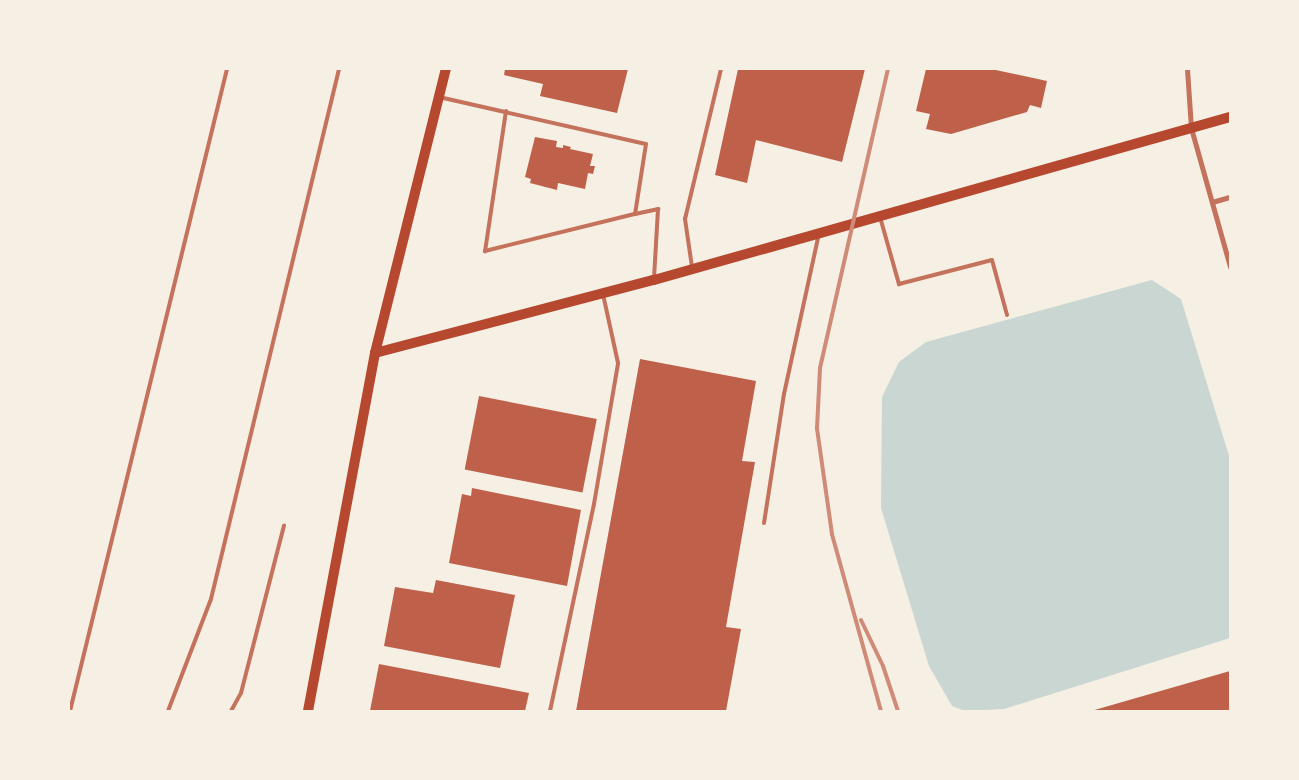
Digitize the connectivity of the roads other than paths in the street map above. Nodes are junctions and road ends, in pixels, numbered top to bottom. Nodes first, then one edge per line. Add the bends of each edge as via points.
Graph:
1 (227, 69) edge
2 (340, 69) edge
3 (446, 69) edge
4 (721, 69) edge
5 (1187, 69) edge
6 (439, 97) junction
7 (506, 111) junction
8 (1230, 117) edge
9 (1192, 128) junction
10 (1230, 197) edge
11 (1212, 202) junction
12 (634, 214) junction
13 (880, 217) junction
14 (819, 234) junction
15 (1230, 267) edge
16 (692, 269) junction
17 (654, 280) junction
18 (603, 294) junction
19 (1007, 315) dead end
20 (375, 353) junction
21 (764, 523) dead end
22 (284, 525) dead end
23 (70, 711) edge
24 (168, 711) edge
25 (231, 711) edge
26 (308, 711) edge
27 (550, 711) edge

1 - 23 lane
2 - 24 lane via 211,599
3 - 6 main road
4 - 16 lane via 685,219
5 - 9 street
6 - 7 lane
6 - 20 main road
7 - 12 lane via 646,144
7 - 12 lane via 485,251
8 - 9 main road
9 - 11 street
9 - 13 main road
10 - 11 street
11 - 15 street
12 - 17 lane via 658,208
13 - 14 main road
13 - 19 lane via 899,284 992,260
14 - 16 main road
14 - 21 lane via 784,394
16 - 17 main road
17 - 18 main road
18 - 20 main road
18 - 27 lane via 618,362 594,504
20 - 26 main road
22 - 25 lane via 241,693

